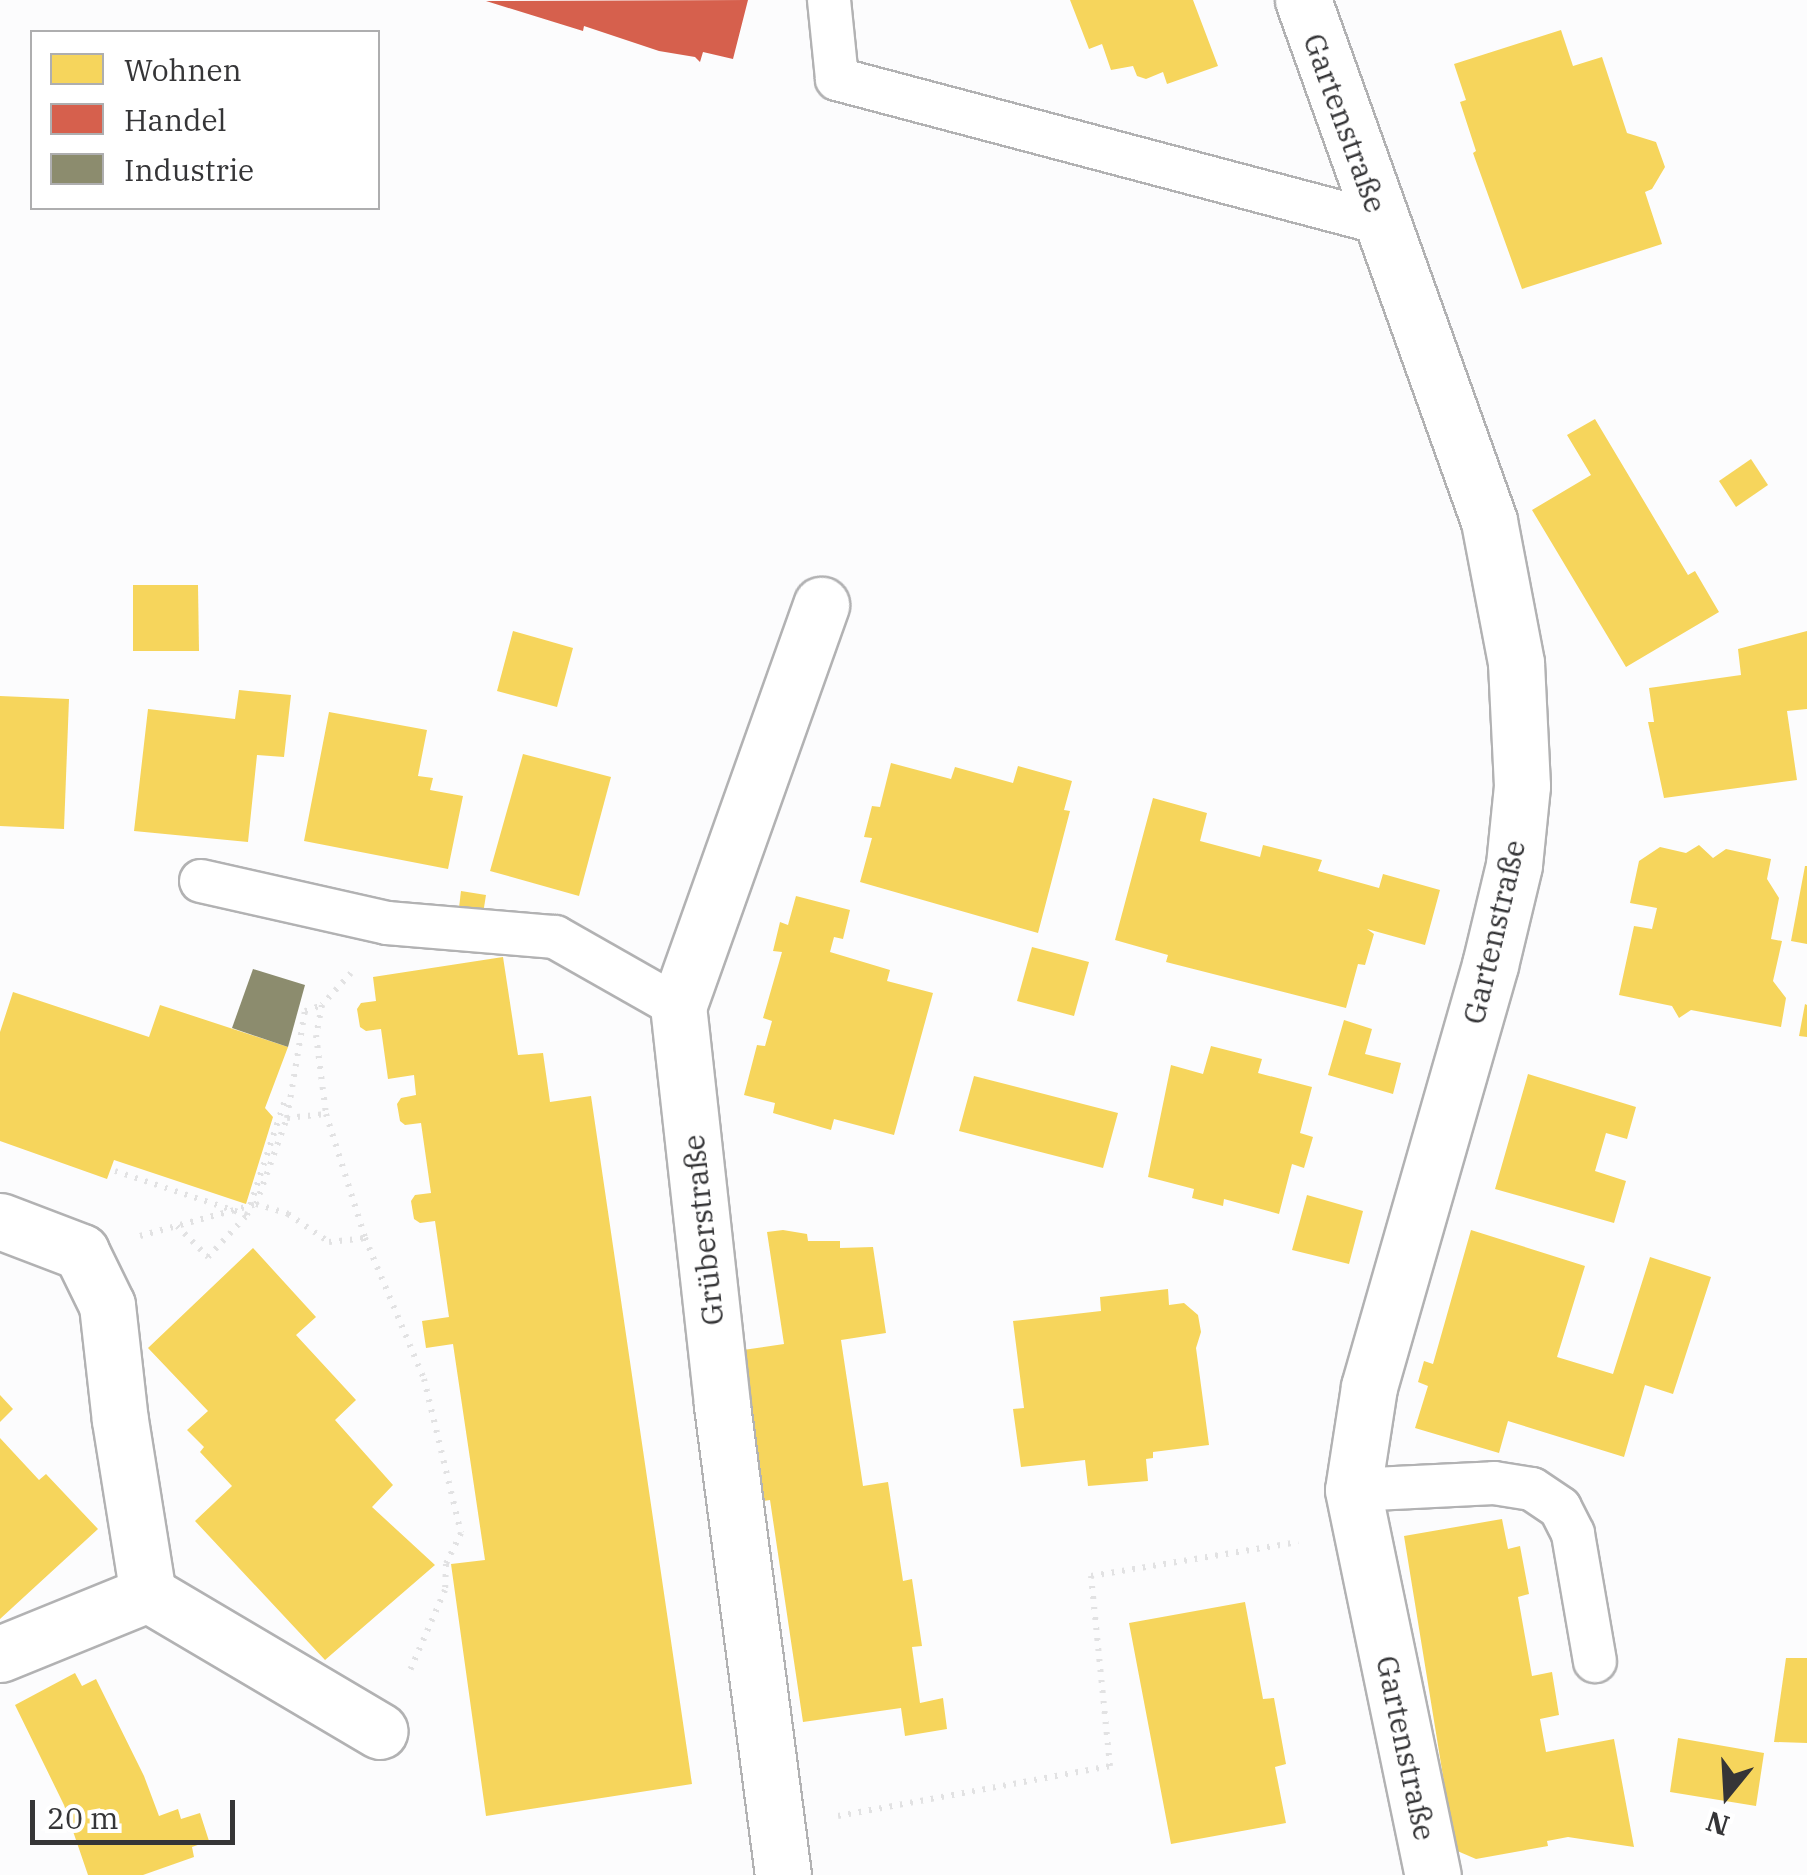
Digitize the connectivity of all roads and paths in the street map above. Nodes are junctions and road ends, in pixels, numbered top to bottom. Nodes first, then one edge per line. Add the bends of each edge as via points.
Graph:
1 (829, 0) edge
2 (1302, 0) edge
3 (1381, 223) junction
4 (821, 605) dead end
5 (201, 881) dead end
6 (387, 924) junction
7 (322, 1005) junction
8 (678, 1007) junction
9 (286, 1097) dead end
10 (326, 1114) junction
11 (286, 1118) junction
12 (116, 1171) dead end
13 (256, 1204) junction
14 (247, 1215) junction
15 (0, 1221) edge
16 (366, 1238) junction
17 (1357, 1511) junction
18 (148, 1594) junction
19 (0, 1654) edge
20 (1595, 1661) dead end
21 (380, 1732) joint
22 (780, 1851) edge
23 (1433, 1875) edge

1 - 3 lane via 837,79
2 - 3 street, Gartenstraße
3 - 17 street, Gartenstraße via 1489,521 1516,663 1522,786 1498,932 1370,1387
4 - 8 street, Grüberstraße
5 - 6 lane
6 - 7 path
6 - 8 lane via 555,937
7 - 10 path via 316,1036
7 - 11 path via 305,1011
8 - 22 street, Grüberstraße
9 - 14 path, bridge
10 - 11 path
10 - 16 path
11 - 13 path
12 - 14 path, bridge
13 - 14 path via 177,1226 208,1257
13 - 16 path via 288,1214 329,1242
15 - 18 street via 81,1252 107,1304
16 - 21 path via 424,1379 461,1533 446,1564 445,1590
17 - 20 lane via 1494,1482 1532,1489 1560,1508 1574,1534
17 - 22 path via 1091,1576 1110,1766
17 - 23 street, Gartenstraße
18 - 19 street
18 - 21 street

